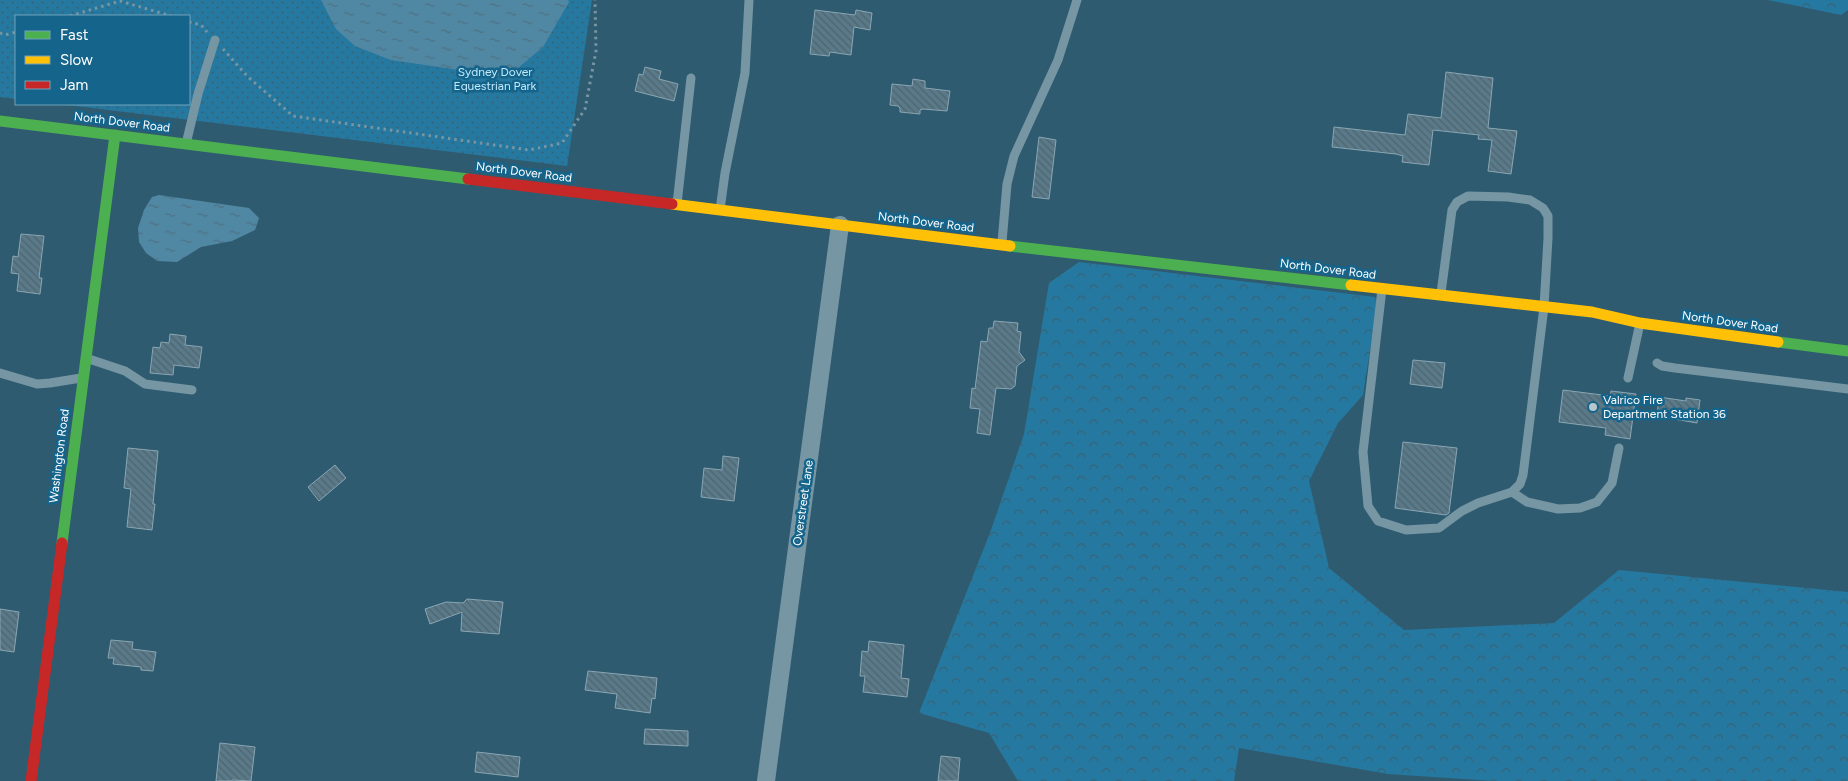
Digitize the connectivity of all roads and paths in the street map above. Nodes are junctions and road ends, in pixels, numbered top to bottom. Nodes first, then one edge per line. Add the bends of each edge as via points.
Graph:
1 (595, 0) edge
2 (749, 0) edge
3 (1076, 0) edge
4 (74, 15) edge
5 (167, 15) edge
6 (190, 22) edge
7 (15, 32) edge
8 (0, 34) edge
9 (215, 40) junction
10 (691, 78) dead end
11 (0, 121) edge
12 (115, 135) junction
13 (186, 144) junction
14 (678, 205) junction
15 (720, 210) junction
16 (840, 225) junction
17 (1001, 245) junction
18 (1382, 289) junction
19 (1440, 296) junction
20 (1544, 307) junction
21 (1640, 323) junction
22 (1848, 351) edge
23 (86, 358) junction
24 (1657, 363) dead end
25 (0, 373) edge
26 (83, 378) junction
27 (1628, 378) dead end
28 (1848, 389) edge
29 (192, 390) dead end
30 (1619, 448) dead end
31 (1512, 492) junction
32 (32, 781) edge
33 (766, 781) edge

1 - 9 path via 596,51 585,109 562,143 529,150 293,116 248,77
2 - 15 lane via 745,74
3 - 17 lane via 1058,60 1014,156 1007,184
4 - 5 path via 120,2
6 - 9 path via 201,25
7 - 8 path
9 - 13 lane
10 - 14 lane
11 - 12 street, North Dover Road
12 - 13 street, North Dover Road
12 - 23 street, Washington Road
13 - 14 street, North Dover Road
14 - 15 street, North Dover Road
15 - 16 street, North Dover Road
16 - 17 street, North Dover Road
16 - 33 street, Overstreet Lane
17 - 18 street, North Dover Road
18 - 19 street, North Dover Road
18 - 31 lane via 1363,452 1368,506 1378,521 1406,530 1439,528 1478,503
19 - 20 street, North Dover Road
19 - 20 lane via 1452,210 1457,202 1468,196 1508,197 1530,200 1543,208 1548,216
20 - 21 street, North Dover Road via 1592,312
20 - 31 lane via 1523,475
21 - 22 street, North Dover Road
21 - 27 lane
23 - 26 street, Washington Road
23 - 29 lane via 125,371 145,384
24 - 28 lane via 1675,368
25 - 26 lane via 38,384
26 - 32 street, Washington Road
30 - 31 lane via 1612,483 1597,502 1580,508 1558,509 1527,502

